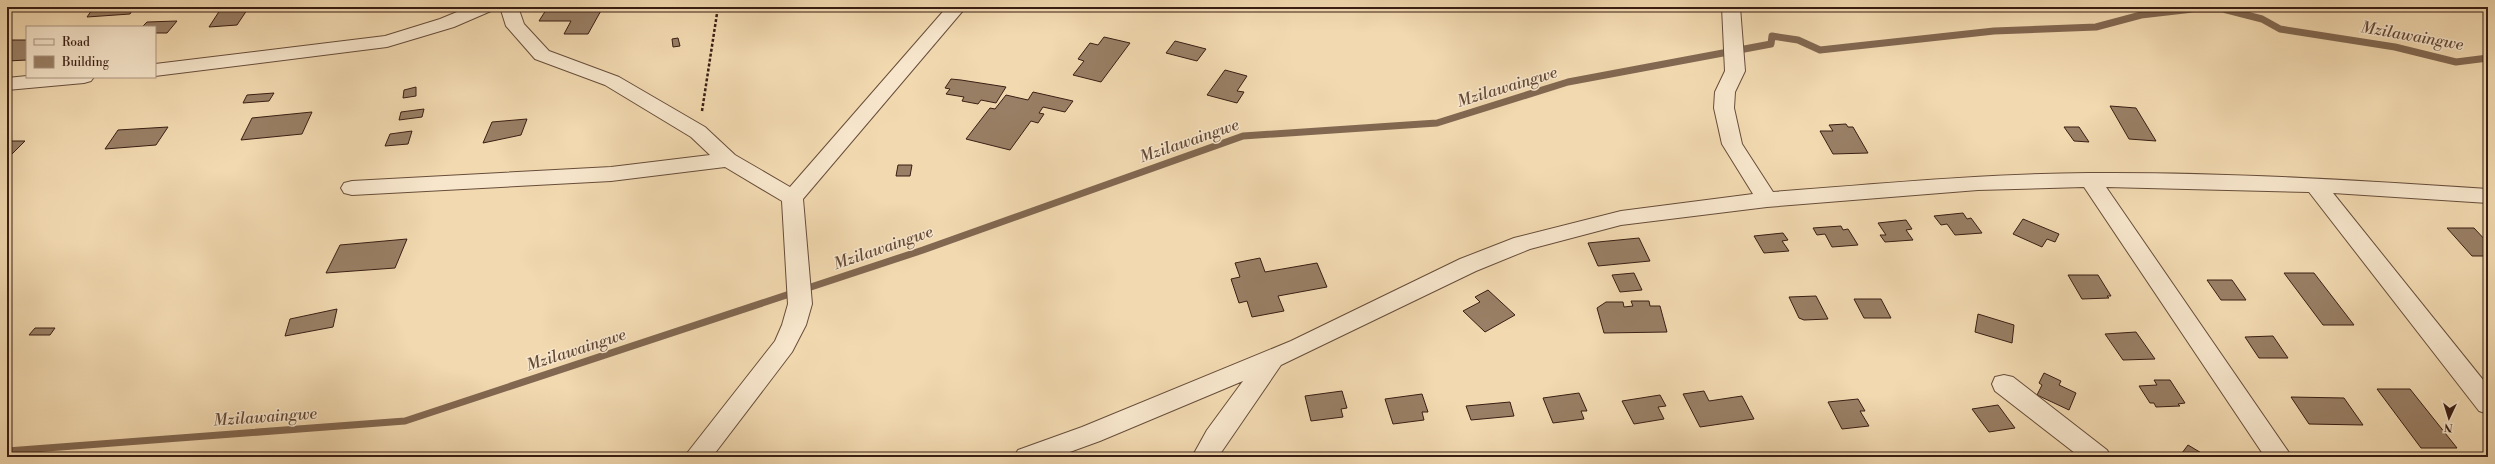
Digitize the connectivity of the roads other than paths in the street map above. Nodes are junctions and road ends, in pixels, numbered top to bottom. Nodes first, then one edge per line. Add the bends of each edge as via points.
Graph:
1 (485, 7) edge
2 (509, 7) edge
3 (957, 7) edge
4 (1731, 7) edge
5 (156, 70) edge
6 (73, 78) edge
7 (7, 84) edge
8 (728, 160) junction
9 (2090, 180) junction
10 (2314, 185) junction
11 (352, 188) dead end
12 (2488, 196) edge
13 (792, 198) junction
14 (1767, 200) junction
15 (1272, 359) junction
16 (2004, 384) dead end
17 (2488, 404) edge
18 (697, 457) edge
19 (1027, 457) edge
20 (1206, 457) edge
21 (2098, 457) edge
22 (2279, 457) edge

1 - 5 street via 447,23 387,41
2 - 8 street via 515,26 542,55 612,81 698,132
3 - 13 street
4 - 14 street via 1735,71 1725,92 1724,108 1732,144
6 - 7 street
8 - 11 street via 611,174
8 - 13 street
9 - 10 street
9 - 14 street via 1978,183
9 - 22 street
10 - 12 street
10 - 17 street
13 - 18 street via 800,304 794,325 784,346
14 - 15 street via 1621,218 1522,242 1468,265
15 - 19 street via 1091,434
15 - 20 street via 1216,437
16 - 21 street

